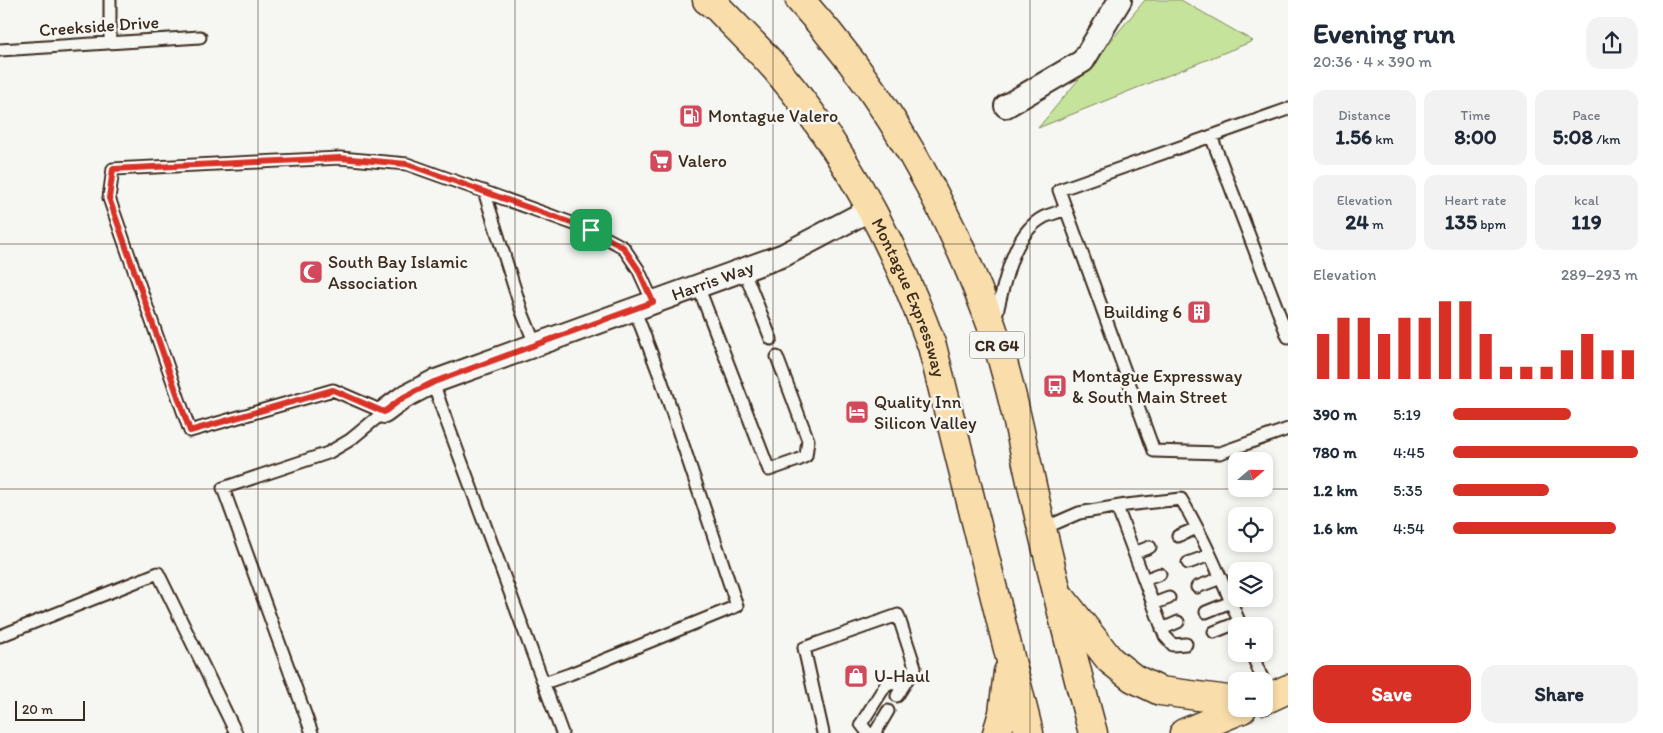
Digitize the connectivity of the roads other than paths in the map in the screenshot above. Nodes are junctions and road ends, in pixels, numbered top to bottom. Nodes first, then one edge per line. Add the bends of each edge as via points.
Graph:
1 (110, 0) edge
2 (707, 0) edge
3 (800, 0) edge
4 (1120, 0) edge
5 (200, 37) dead end
6 (110, 42) junction
7 (0, 50) edge
8 (1006, 106) dead end
9 (1288, 109) edge
10 (1211, 136) junction
11 (484, 191) junction
12 (871, 209) junction
13 (1066, 209) junction
14 (743, 268) junction
15 (698, 286) junction
16 (643, 305) junction
17 (992, 328) junction
18 (1288, 337) edge
19 (771, 340) dead end
20 (535, 344) junction
21 (777, 357) dead end
22 (434, 382) junction
23 (384, 412) junction
24 (1288, 429) edge
25 (1117, 507) junction
26 (1197, 528) junction
27 (1042, 529) junction
28 (1178, 536) dead end
29 (1150, 547) dead end
30 (1134, 553) junction
31 (1210, 555) junction
32 (1188, 563) dead end
33 (1160, 574) dead end
34 (1221, 578) junction
35 (1144, 580) junction
36 (1196, 587) dead end
37 (1056, 592) junction
38 (1228, 595) edge
39 (1169, 598) dead end
40 (1228, 603) edge
41 (1153, 604) junction
42 (1206, 612) dead end
43 (1178, 622) dead end
44 (1228, 628) edge
45 (1162, 629) junction
46 (1214, 632) dead end
47 (0, 636) edge
48 (1186, 644) dead end
49 (1010, 655) junction
50 (1256, 662) edge
51 (544, 683) junction
52 (904, 685) junction
53 (1274, 695) edge
54 (897, 696) dead end
55 (1228, 700) edge
56 (888, 711) dead end
57 (1228, 715) edge
58 (236, 733) edge
59 (312, 733) edge
60 (562, 733) edge
61 (824, 733) edge
62 (868, 733) edge
63 (875, 733) edge
64 (998, 733) edge
65 (1030, 733) edge
66 (1093, 733) edge
67 (1184, 733) edge

1 - 6 lane
2 - 12 main road, Montague Expressway via 776,68 832,142
3 - 17 main road, CR G4 via 828,30 885,108 934,194
4 - 8 street via 1082,61
5 - 6 lane, Creekside Drive
6 - 7 lane, Creekside Drive
9 - 10 lane
10 - 13 lane via 1059,190
10 - 18 lane
11 - 16 lane via 591,230 623,247 638,269
11 - 20 lane
11 - 23 lane via 407,164 340,158 113,169 109,198 190,431 333,390
12 - 14 street, Harris Way via 784,254
12 - 49 main road, Montague Expressway via 917,305 932,346
13 - 17 lane via 1043,218 1024,235 1013,253
13 - 24 lane via 1154,451 1220,453
14 - 15 street, Harris Way
14 - 19 lane
15 - 16 street, Harris Way
15 - 21 lane via 769,470 806,456 808,440
16 - 20 street, Harris Way
16 - 51 lane via 661,379 737,606
17 - 27 main road, CR G4 via 1012,398
20 - 22 street, Harris Way
22 - 23 street, Harris Way via 404,397
22 - 51 lane
23 - 59 lane via 350,440 328,453 223,488
25 - 26 lane via 1181,500
25 - 27 lane via 1079,513
25 - 30 lane
26 - 28 lane
26 - 31 lane
27 - 37 main road, CR G4
29 - 30 lane
30 - 35 lane
31 - 32 lane
31 - 34 lane
33 - 35 lane
34 - 36 lane
34 - 38 lane
35 - 41 lane
37 - 55 main road via 1110,660 1133,678 1160,691
37 - 66 main road, CR G4
39 - 41 lane
40 - 42 lane
41 - 45 lane
43 - 45 lane
44 - 46 lane
45 - 48 lane via 1173,645
47 - 58 lane via 158,572
49 - 64 main road
49 - 65 main road, Montague Expressway
50 - 53 lane
51 - 60 lane
52 - 54 lane
52 - 61 lane via 915,667 898,615 804,648
52 - 62 lane via 887,683 861,724
56 - 63 lane
57 - 67 main road

